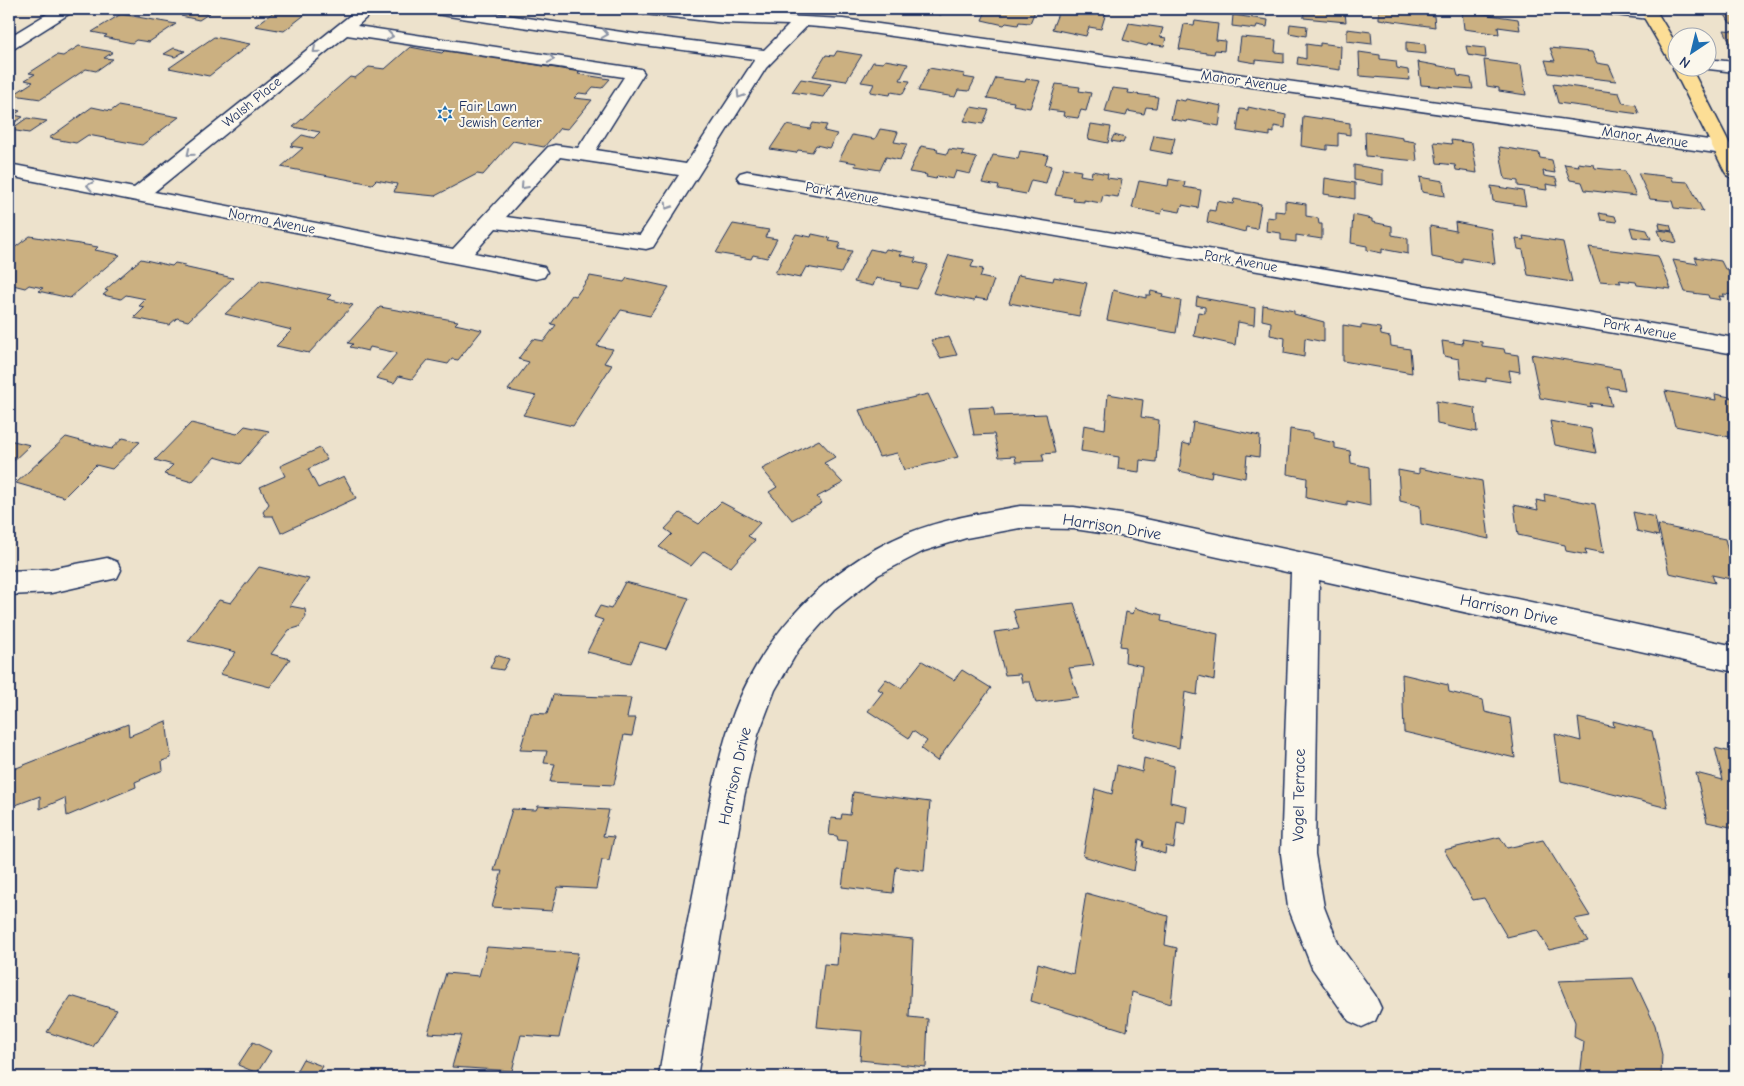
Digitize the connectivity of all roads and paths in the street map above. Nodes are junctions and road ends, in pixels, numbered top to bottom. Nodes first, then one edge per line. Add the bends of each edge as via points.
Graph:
1 (66, 9) edge
2 (368, 9) edge
3 (435, 9) edge
4 (645, 9) edge
5 (1606, 9) edge
6 (1649, 12) edge
7 (802, 21) junction
8 (342, 29) junction
9 (1666, 41) edge
10 (9, 44) edge
11 (768, 56) junction
12 (650, 58) junction
13 (1716, 65) edge
14 (1735, 67) edge
15 (1687, 78) edge
16 (1723, 148) junction
17 (584, 154) junction
18 (9, 170) edge
19 (690, 171) junction
20 (1735, 172) edge
21 (747, 177) dead end
22 (138, 195) junction
23 (492, 221) junction
24 (458, 257) junction
25 (536, 272) dead end
26 (1735, 346) edge
27 (1305, 565) junction
28 (107, 570) dead end
29 (9, 584) edge
30 (1735, 660) edge
31 (1362, 1008) dead end
32 (678, 1077) edge

1 - 10 street
2 - 8 street, Walsh Place
3 -> 12 street
4 - 7 street, Manor Avenue via 716,17
5 - 6 street
6 - 9 main road
7 - 11 street
7 - 16 street, Manor Avenue via 843,24
8 -> 12 street
8 -> 22 street, Walsh Place
11 - 12 street
11 -> 19 street
12 - 17 street
13 - 14 street
15 - 16 main road
16 - 20 main road
17 - 19 street
17 -> 23 street via 555,151
22 -> 18 street, Norma Avenue
19 -> 23 street via 646,242
21 - 26 street, Park Avenue
22 - 24 street, Norma Avenue
23 - 24 street
24 - 25 street, Norma Avenue
27 - 30 street, Harrison Drive
27 - 31 street, Vogel Terrace via 1298,854 1306,907 1325,955
27 - 32 street, Harrison Drive via 1127,526 1074,518 1020,517 966,527 916,542 868,568 824,601 789,640 762,684 742,735
28 - 29 street via 51,581

